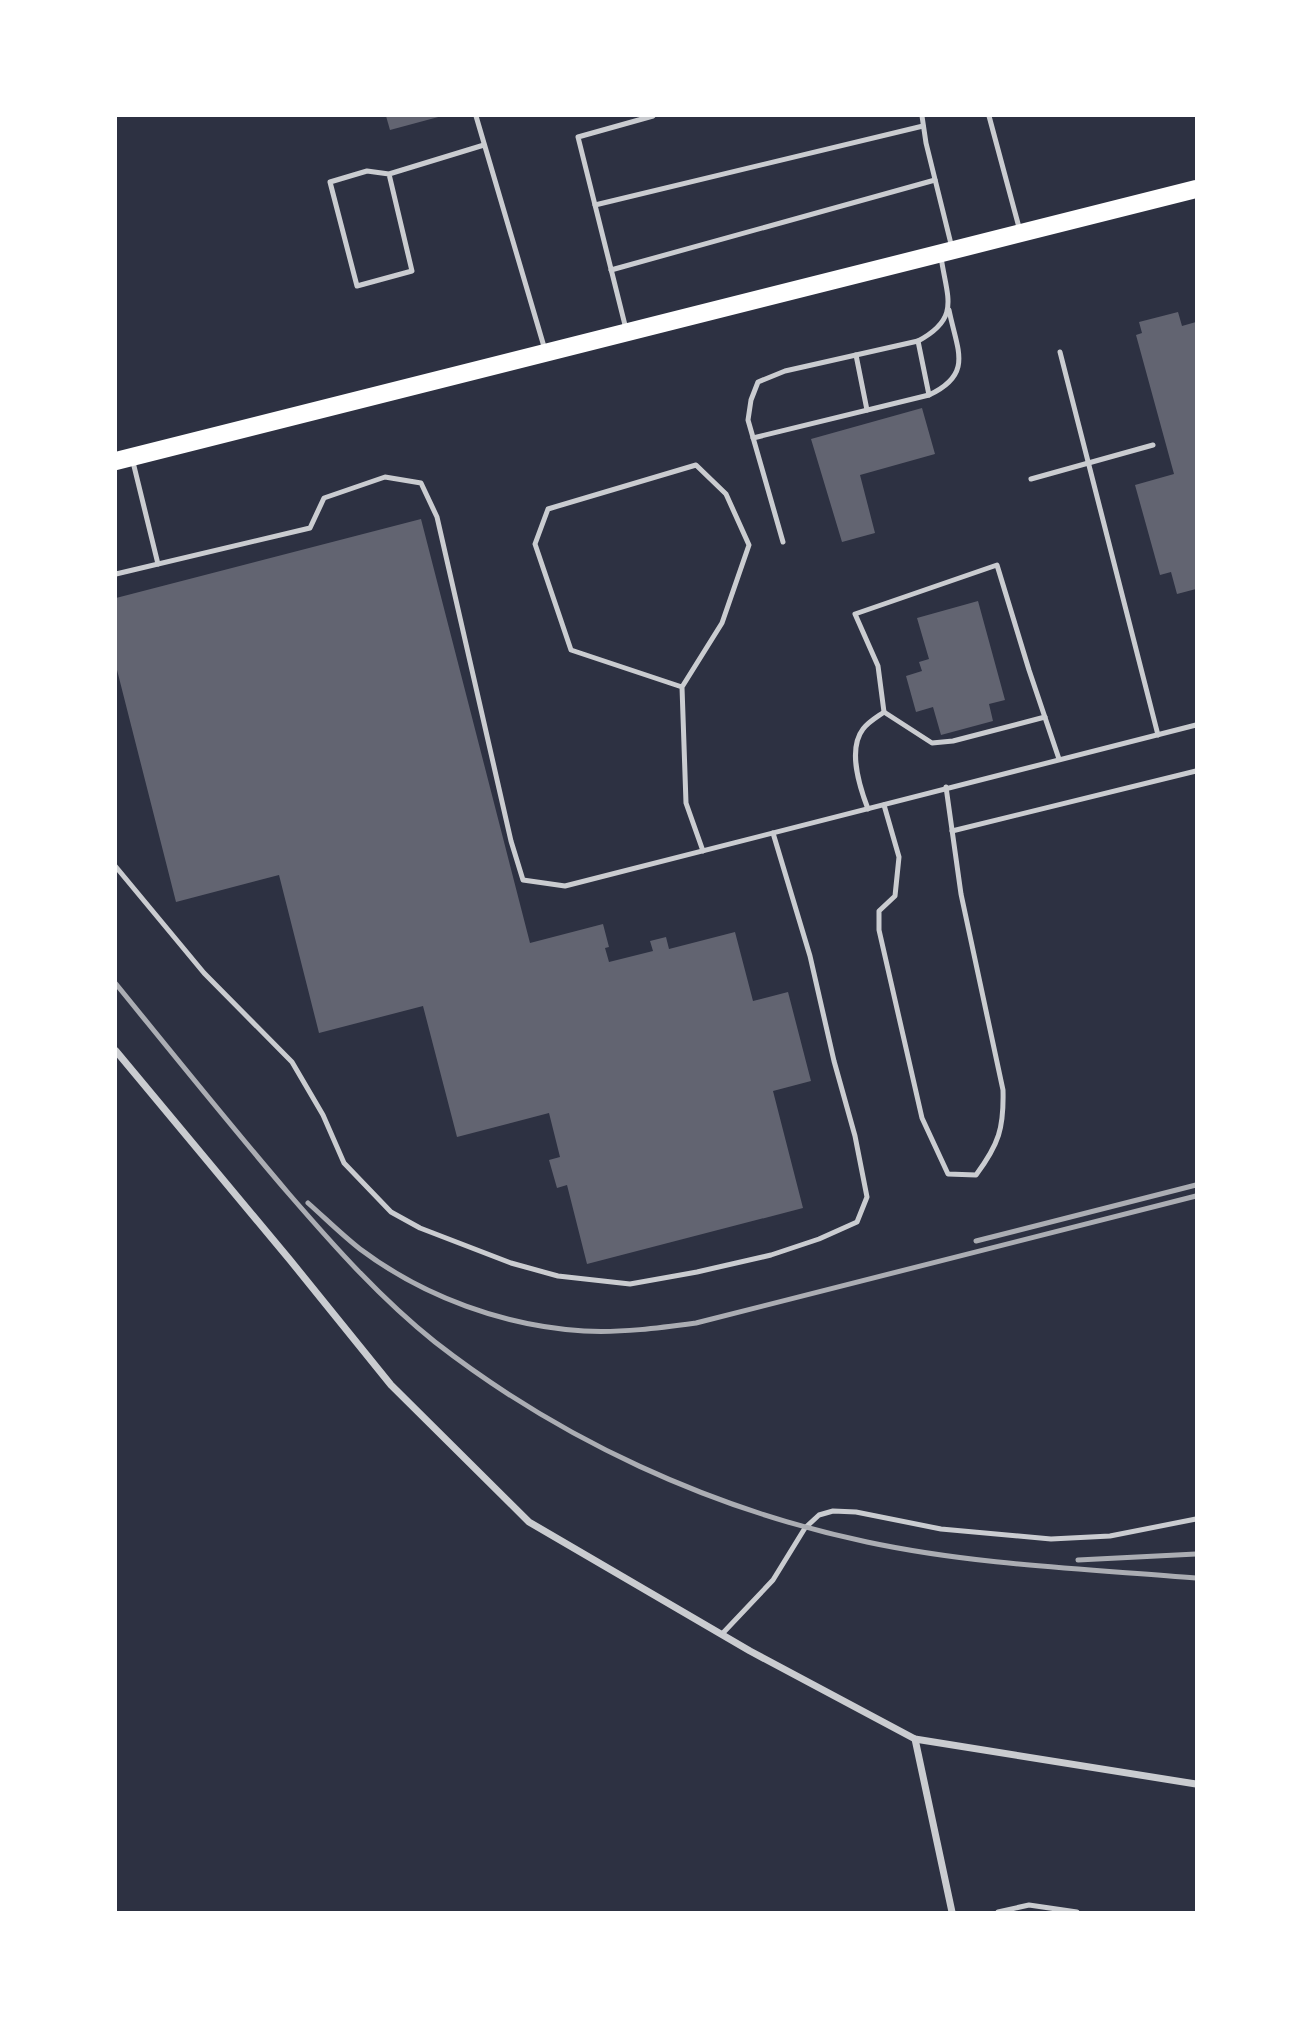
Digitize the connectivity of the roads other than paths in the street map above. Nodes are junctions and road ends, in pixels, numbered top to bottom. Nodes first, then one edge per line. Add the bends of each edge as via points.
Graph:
1 (476, 116) edge
2 (653, 116) edge
3 (922, 116) edge
4 (989, 116) edge
5 (923, 125) junction
6 (485, 145) junction
7 (389, 174) junction
8 (935, 180) junction
9 (1196, 190) edge
10 (594, 205) junction
11 (1020, 234) junction
12 (946, 253) junction
13 (611, 271) junction
14 (949, 310) junction
15 (627, 333) junction
16 (918, 341) junction
17 (1060, 352) dead end
18 (546, 353) junction
19 (856, 355) junction
20 (929, 395) junction
21 (867, 410) junction
22 (753, 438) junction
23 (1153, 445) dead end
24 (124, 459) edge
25 (1088, 463) junction
26 (1031, 479) dead end
27 (783, 542) dead end
28 (158, 564) junction
29 (116, 574) edge
30 (682, 687) junction
31 (884, 712) junction
32 (1045, 717) junction
33 (1196, 725) edge
34 (1158, 734) junction
35 (1059, 759) junction
36 (1196, 771) edge
37 (946, 788) junction
38 (884, 805) junction
39 (868, 809) junction
40 (952, 831) junction
41 (773, 833) junction
42 (703, 851) junction
43 (116, 867) edge
44 (116, 1051) edge
45 (1196, 1519) edge
46 (722, 1634) junction
47 (915, 1739) junction
48 (1196, 1784) edge
49 (952, 1913) edge
50 (998, 1913) edge
51 (1077, 1913) edge

1 - 6 lane
2 - 10 lane via 578,137
3 - 5 lane
4 - 11 lane
5 - 8 lane
5 - 10 lane
6 - 7 lane
6 - 18 lane
7 - 7 lane via 412,271 357,286 330,181 367,171
8 - 12 lane
8 - 13 lane
9 - 11 highway
10 - 13 lane
11 - 12 highway
12 - 14 lane
12 - 15 highway
13 - 15 lane
14 - 16 lane via 945,321
14 - 20 lane via 960,361 957,375
15 - 18 highway
16 - 19 lane
16 - 20 lane
17 - 25 lane
18 - 24 highway
19 - 21 lane
19 - 22 lane via 758,382 748,420
20 - 21 lane
21 - 22 lane
22 - 27 lane
23 - 25 lane
24 - 28 lane
25 - 26 lane
25 - 34 lane
28 - 29 lane
28 - 42 lane via 310,528 324,498 385,477 421,483 437,517 523,880 565,886
30 - 30 lane via 722,624 749,545 726,494 696,465 548,509 536,544 571,650
30 - 42 lane via 686,803
31 - 32 lane via 932,743
31 - 32 lane via 878,666 855,614 997,565
31 - 39 lane via 858,736 855,768
32 - 35 lane
33 - 34 lane
34 - 35 lane
35 - 37 lane
36 - 40 lane
37 - 38 lane
37 - 40 lane
38 - 39 lane
38 - 40 lane via 899,857 895,896 880,911 879,930 922,1118 948,1174 975,1175 991,1154 1004,1120 1003,1090
39 - 41 lane
41 - 42 lane
41 - 43 lane via 810,956 867,1197 857,1222 819,1239 771,1255 630,1284 558,1276 511,1263 391,1212 344,1163 292,1062 204,973
44 - 46 street via 391,1385 529,1522
45 - 46 lane via 1110,1536 1051,1539 941,1529 833,1511 819,1515 805,1528 773,1580
46 - 47 street
47 - 48 street
47 - 49 street
50 - 51 lane via 1029,1905

